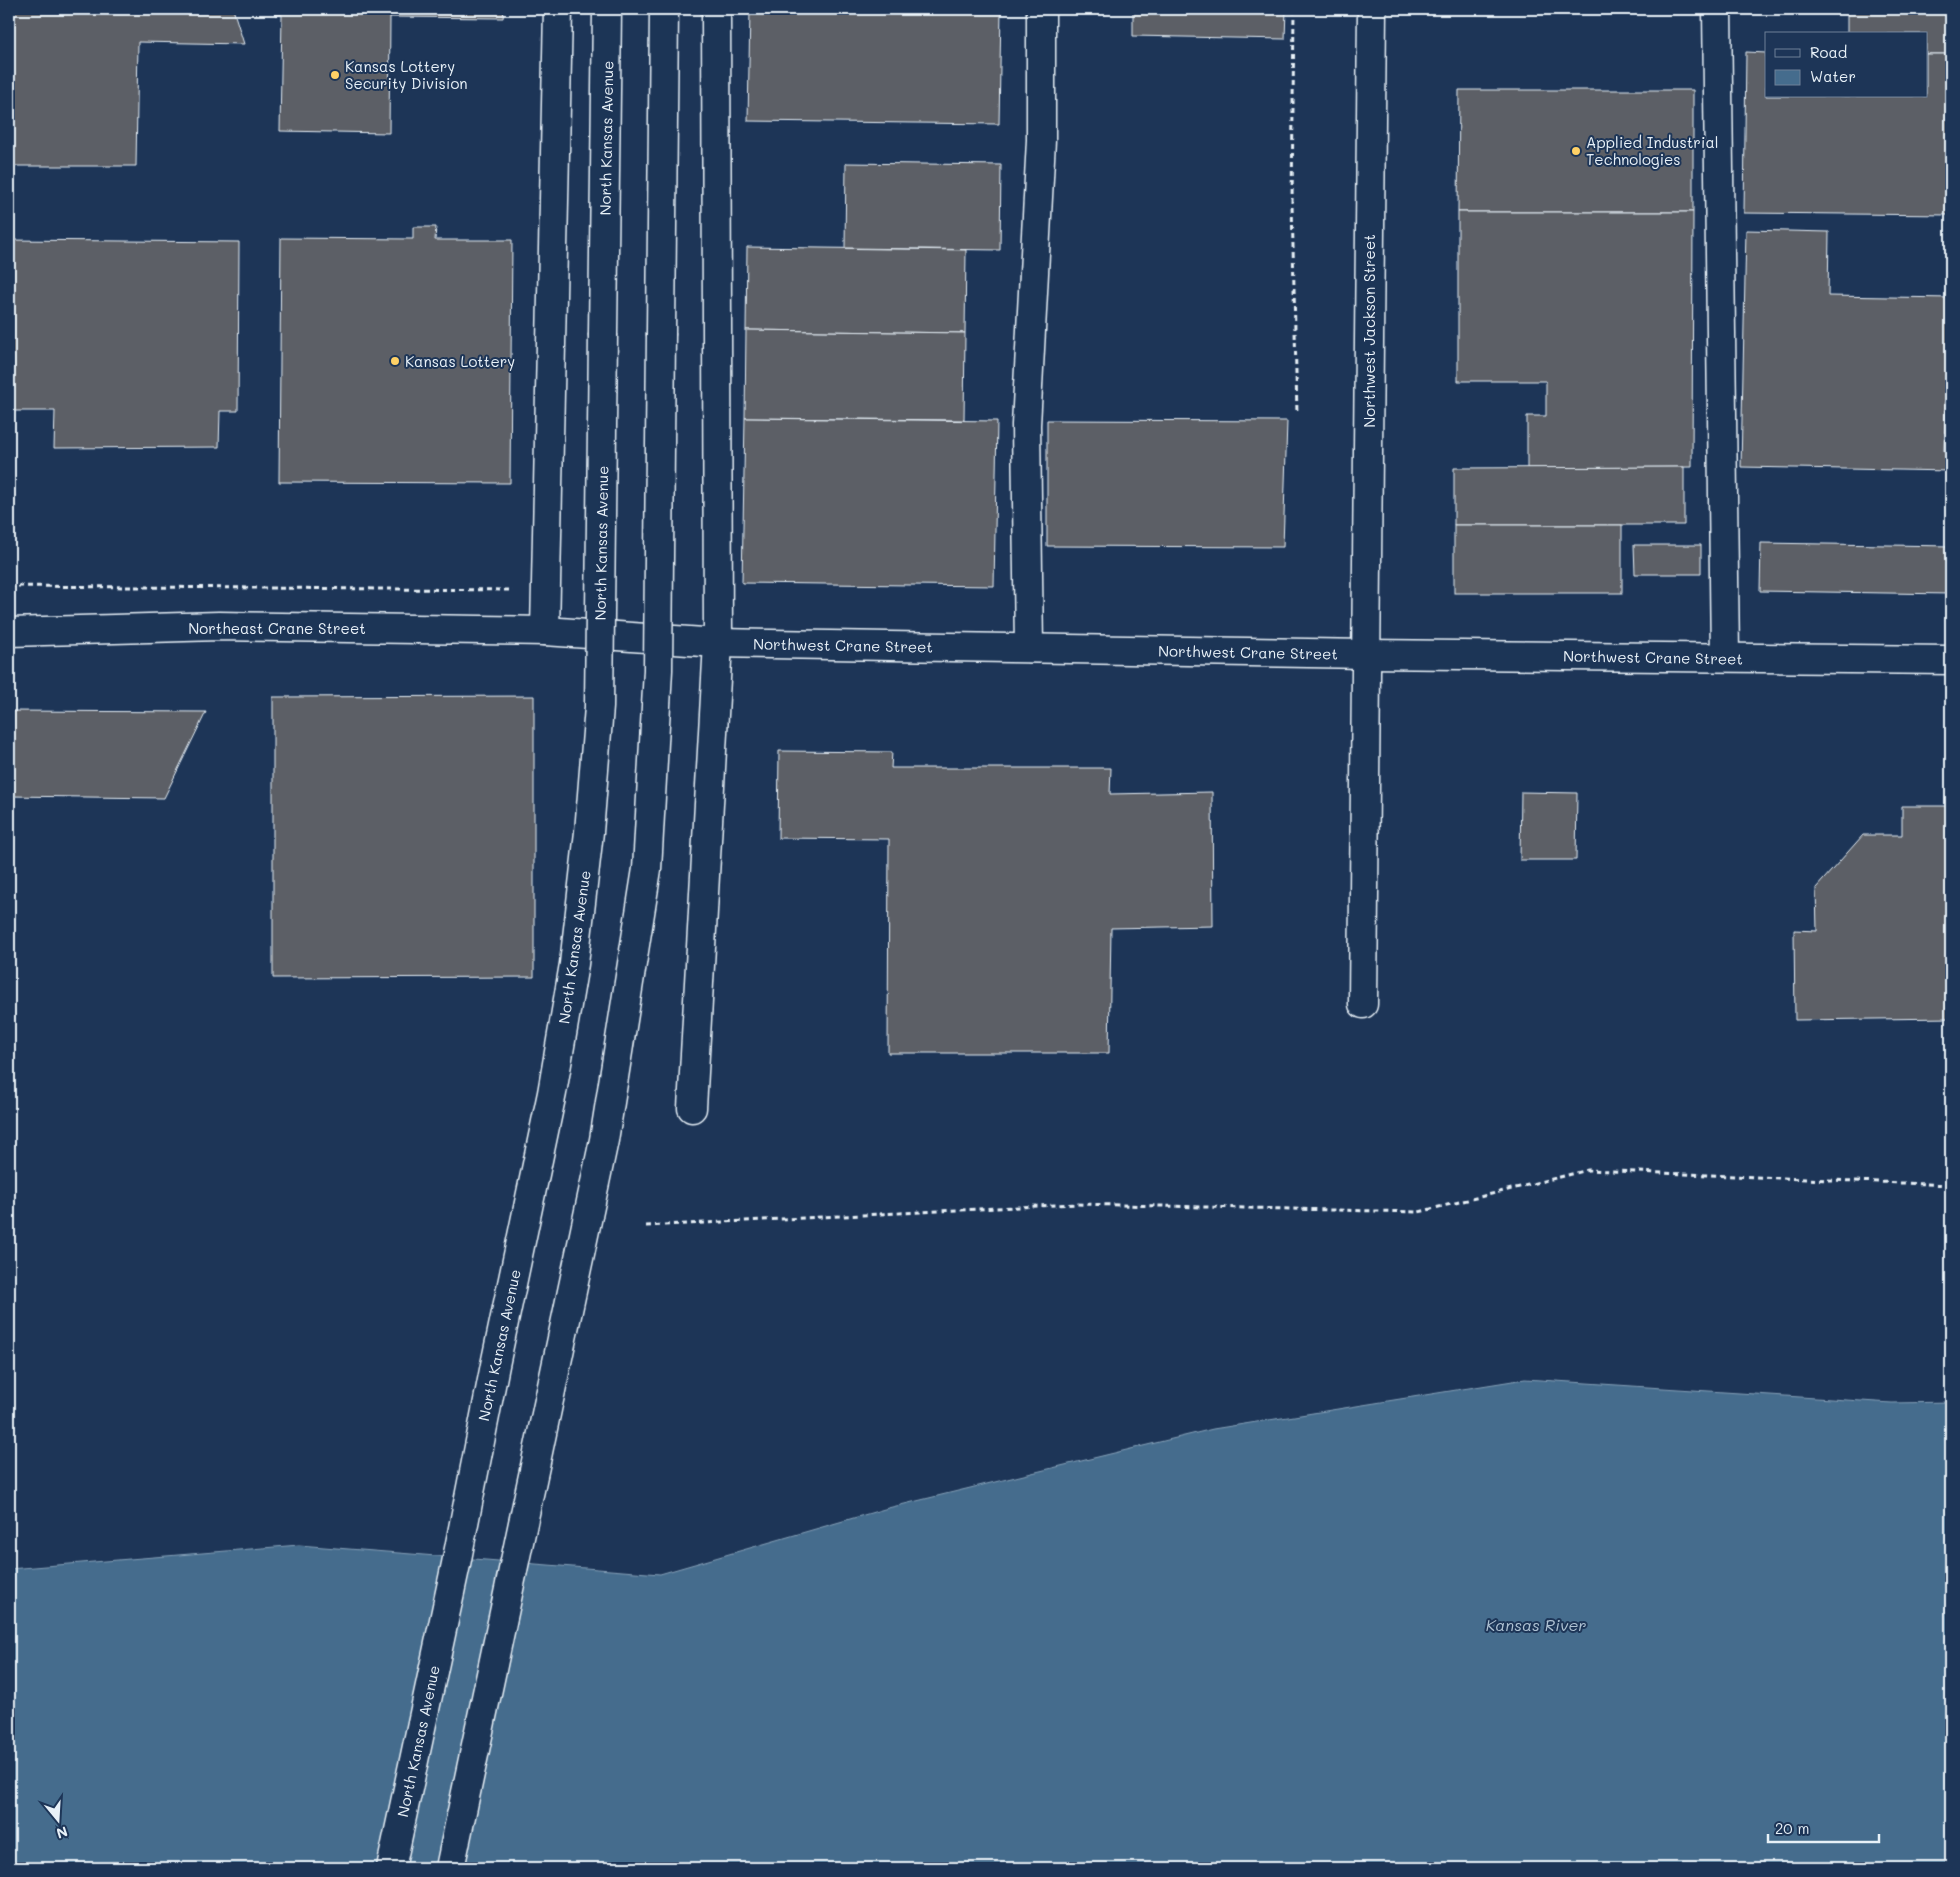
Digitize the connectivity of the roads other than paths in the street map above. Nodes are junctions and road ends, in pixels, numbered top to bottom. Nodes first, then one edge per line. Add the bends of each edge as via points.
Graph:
1 (558, 9) edge
2 (607, 9) edge
3 (664, 9) edge
4 (716, 9) edge
5 (1041, 9) edge
6 (1372, 9) edge
7 (1717, 9) edge
8 (545, 631) junction
9 (9, 632) edge
10 (718, 643) junction
11 (1029, 648) junction
12 (1367, 654) junction
13 (1725, 657) junction
14 (1951, 660) edge
15 (1363, 1004) dead end
16 (692, 1108) dead end
17 (391, 1868) edge
18 (450, 1868) edge

1 - 8 street
2 - 17 street, North Kansas Avenue, bridge via 599,707 574,964 552,1093
3 - 18 street, bridge via 658,670 647,869 604,1140
4 - 10 street
5 - 11 street via 1041,140 1026,425
6 - 12 street, Northwest Jackson Street
7 - 13 street
8 - 9 street, Northeast Crane Street via 219,626
8 - 10 street, Northwest Crane Street
10 - 11 street, Northwest Crane Street
10 - 16 street
11 - 12 street, Northwest Crane Street
12 - 13 street, Northwest Crane Street
12 - 15 street, Northwest Jackson Street
13 - 14 street, Northwest Crane Street

